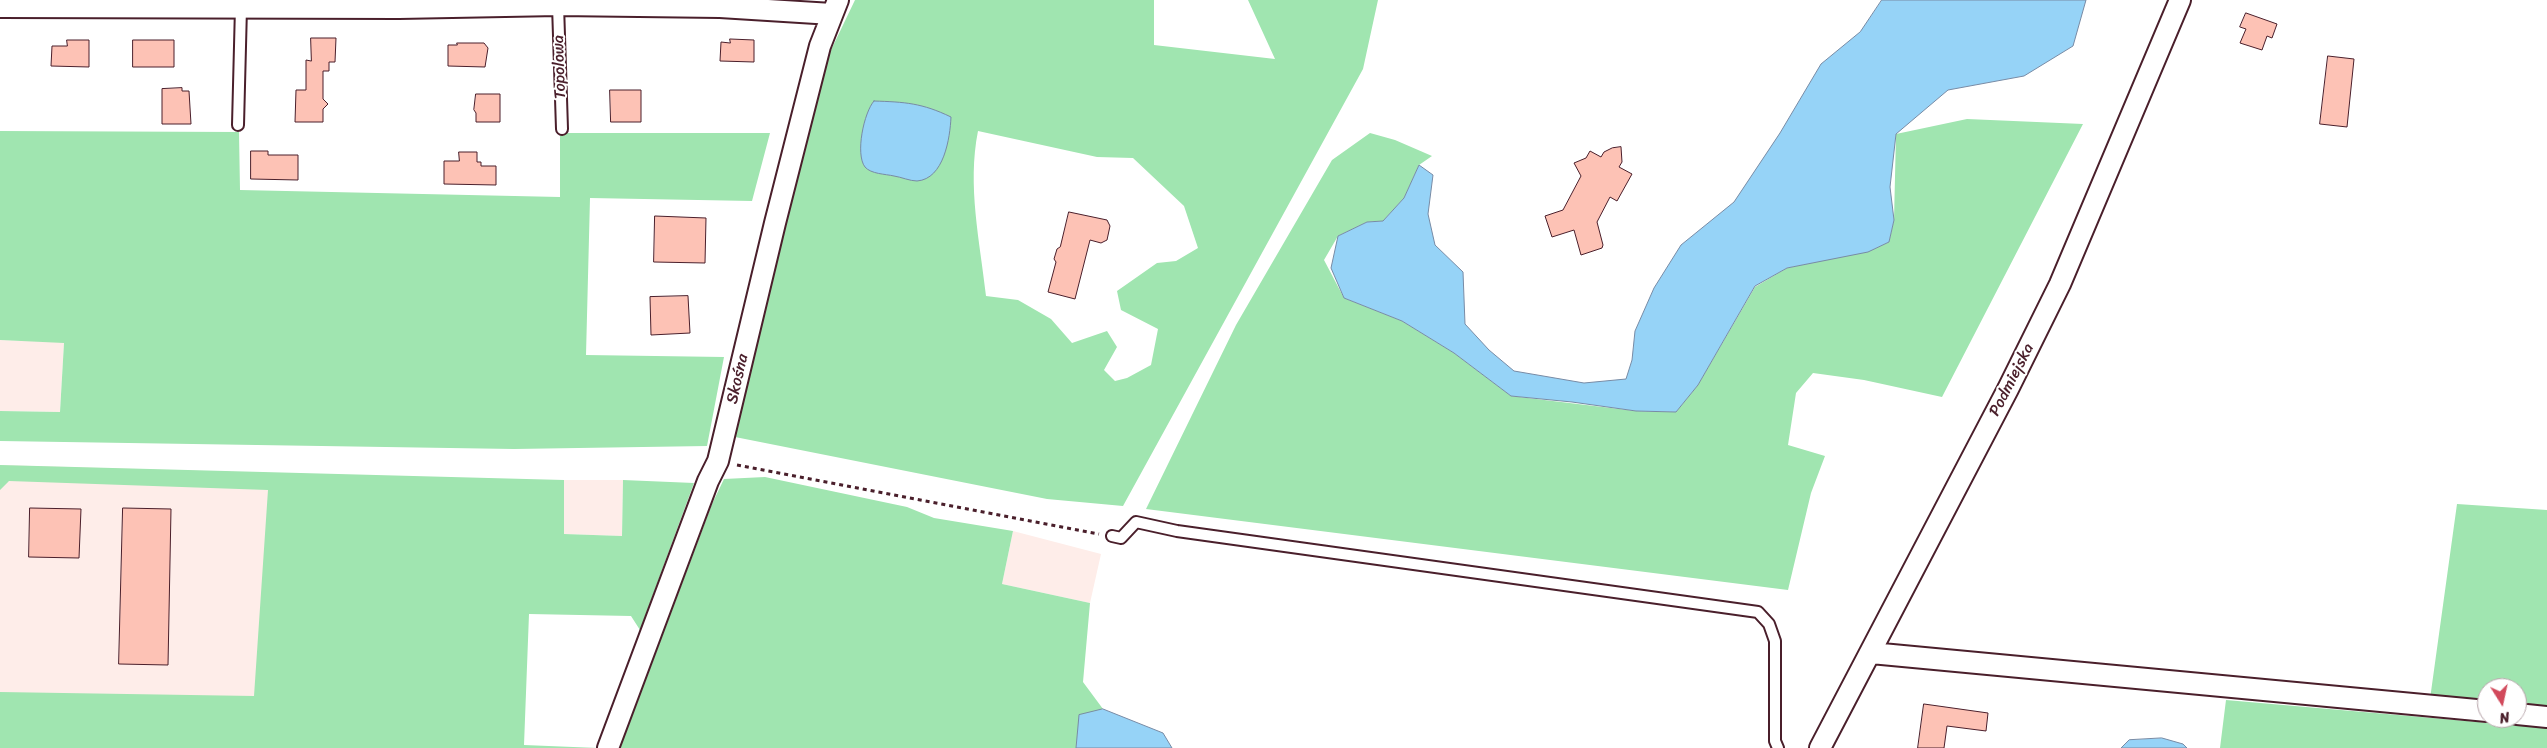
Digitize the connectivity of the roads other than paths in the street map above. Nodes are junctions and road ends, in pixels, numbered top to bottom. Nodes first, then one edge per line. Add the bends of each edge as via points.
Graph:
1 (2180, 0) edge
2 (559, 3) edge
3 (79, 4) edge
4 (242, 4) edge
5 (400, 4) edge
6 (721, 4) edge
7 (0, 7) edge
8 (835, 7) edge
9 (238, 125) dead end
10 (562, 130) dead end
11 (1112, 536) road end
12 (1871, 653) junction
13 (2477, 710) edge
14 (2527, 715) edge
15 (2547, 717) edge
16 (608, 748) edge
17 (1778, 748) edge
18 (1820, 748) edge

1 - 12 street, Podmiejska via 2060,284
2 - 5 street
2 - 6 street
2 - 10 lane, Topolowa
3 - 4 street
3 - 7 street
4 - 5 street
4 - 9 lane
6 - 8 street
8 - 16 street, Skośna via 820,46 779,205 718,461
11 - 17 lane via 1121,538 1136,522 1177,531 1758,612 1769,624 1775,641 1775,741
12 - 13 street
12 - 18 street, Podmiejska
14 - 15 street

